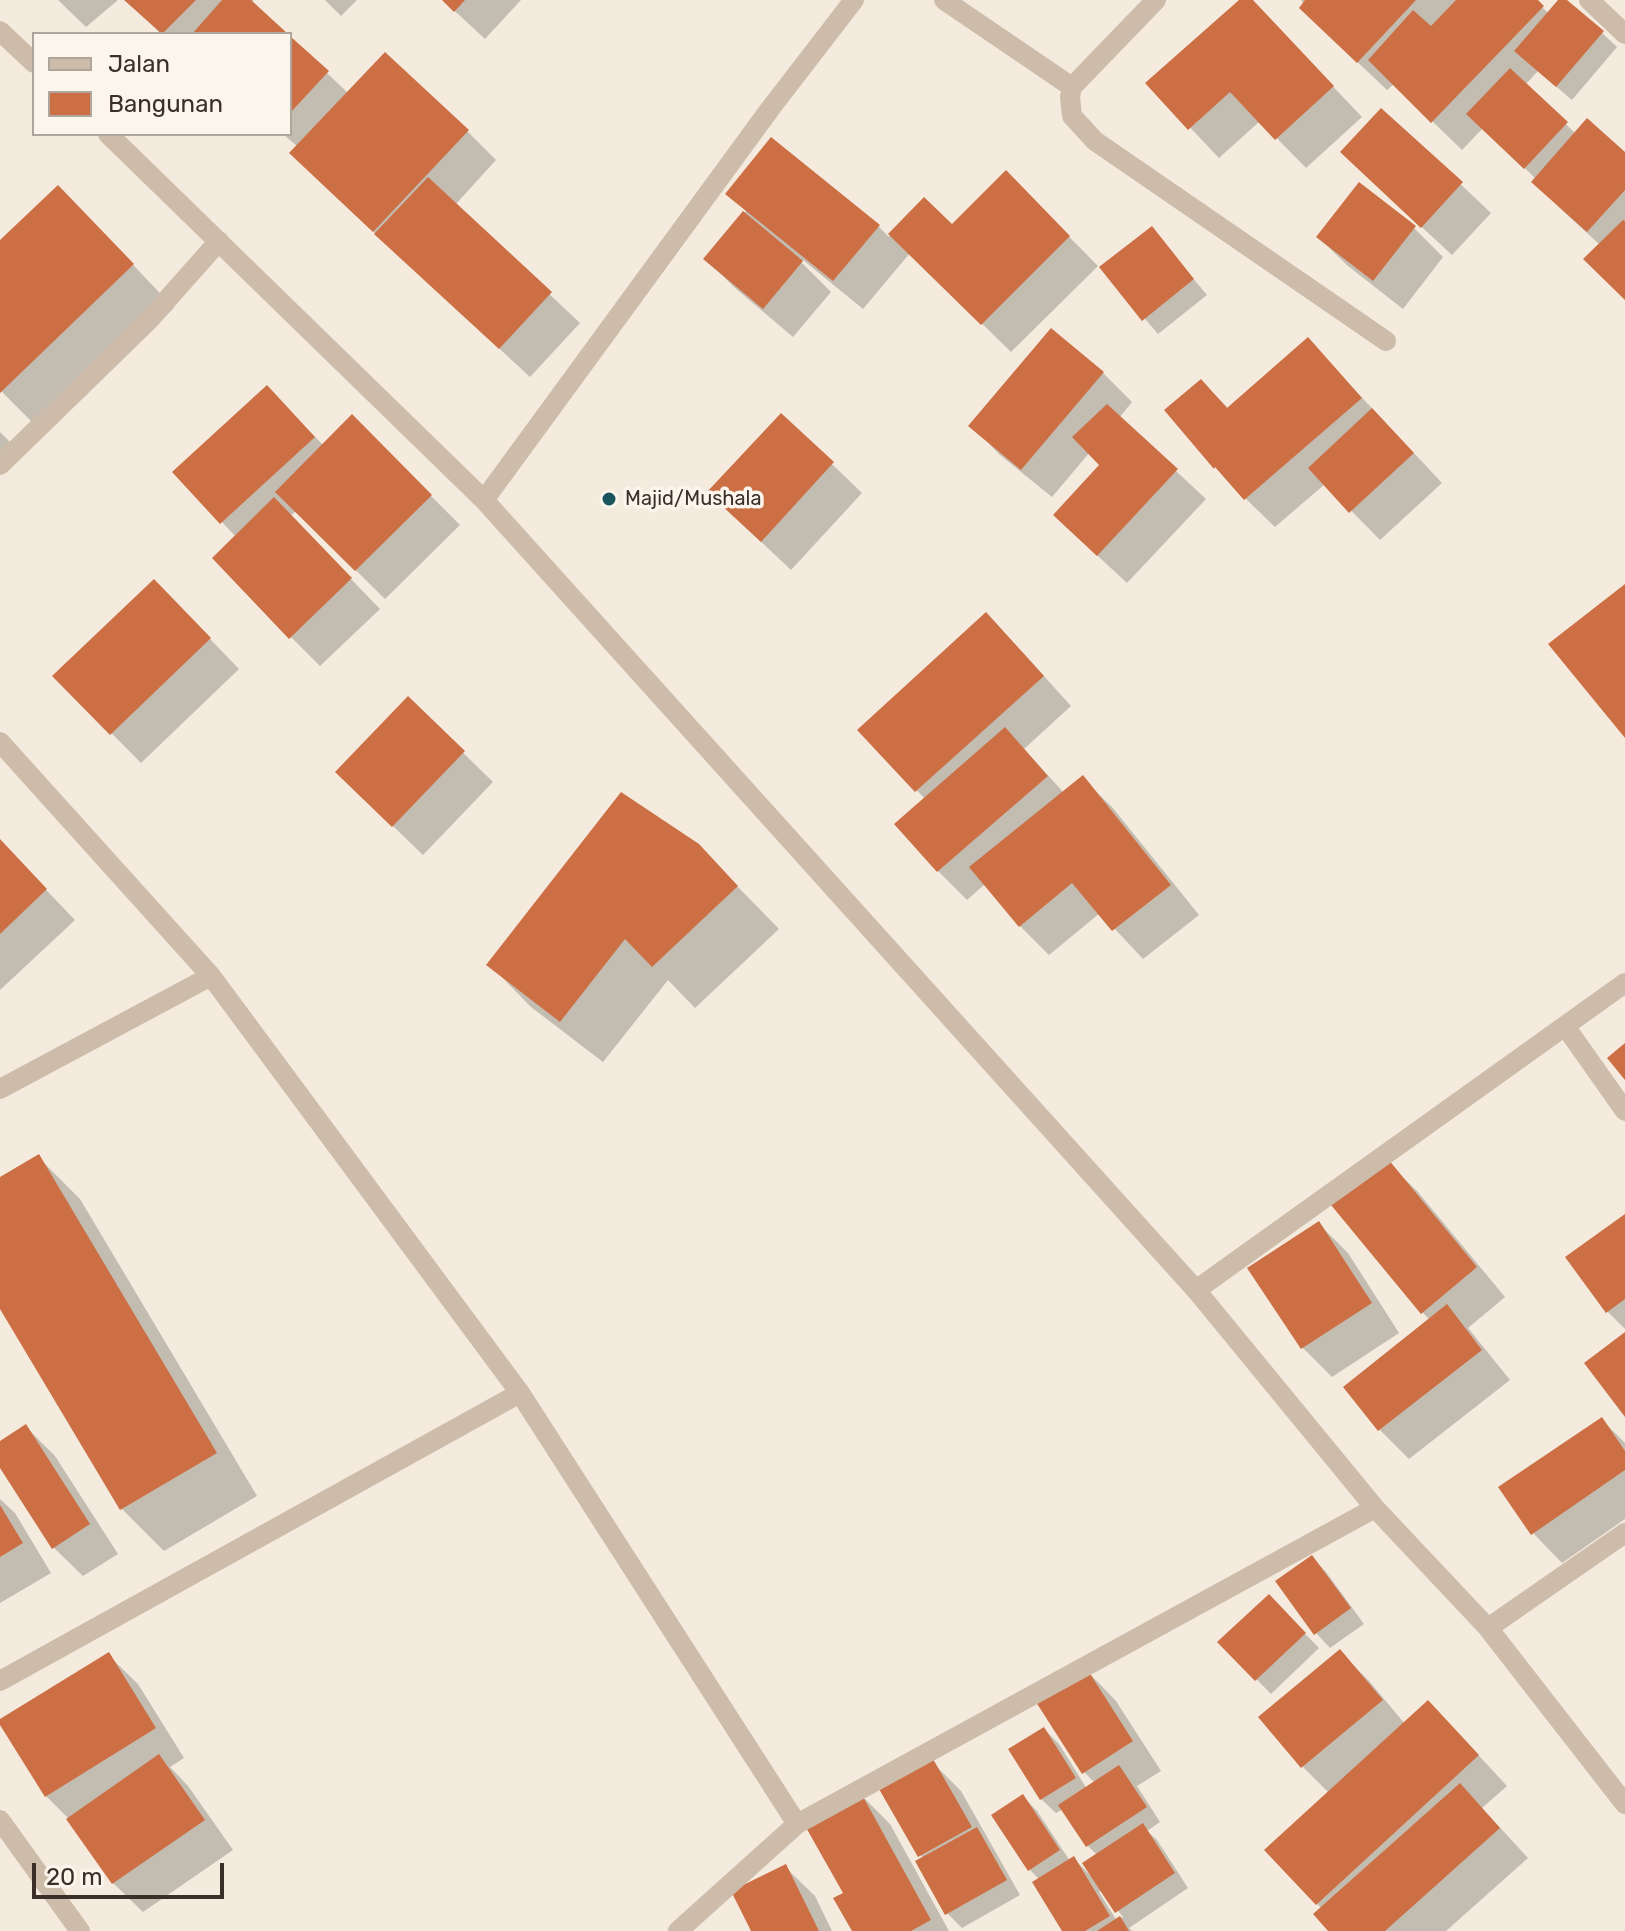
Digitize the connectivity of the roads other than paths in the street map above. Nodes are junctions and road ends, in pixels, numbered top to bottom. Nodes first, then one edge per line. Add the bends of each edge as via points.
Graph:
1 (854, 0) edge
2 (944, 0) edge
3 (1156, 0) edge
4 (1589, 0) edge
5 (0, 31) edge
6 (1625, 34) edge
7 (32, 61) edge
8 (1072, 87) junction
9 (110, 136) edge
10 (219, 241) junction
11 (1386, 341) dead end
12 (0, 465) edge
13 (484, 500) junction
14 (0, 742) edge
15 (211, 976) junction
16 (1625, 983) edge
17 (1565, 1026) junction
18 (0, 1089) edge
19 (1625, 1111) edge
20 (1196, 1290) junction
21 (520, 1393) junction
22 (1375, 1508) junction
23 (1625, 1533) edge
24 (1488, 1628) junction
25 (0, 1681) edge
26 (1625, 1804) edge
27 (0, 1820) edge
28 (797, 1824) junction
29 (80, 1931) edge
30 (678, 1931) edge

1 - 13 street
2 - 8 street
3 - 8 street
4 - 6 street
5 - 7 street
8 - 11 street via 1072,116 1095,141
9 - 10 street
10 - 12 street via 149,320
10 - 13 street
13 - 20 street
14 - 15 street
15 - 18 street
15 - 21 street
16 - 17 street
17 - 19 street
17 - 20 street
20 - 22 street
21 - 25 street
21 - 28 street
22 - 24 street
22 - 28 street
23 - 24 street
24 - 26 street
27 - 29 street
28 - 30 street

